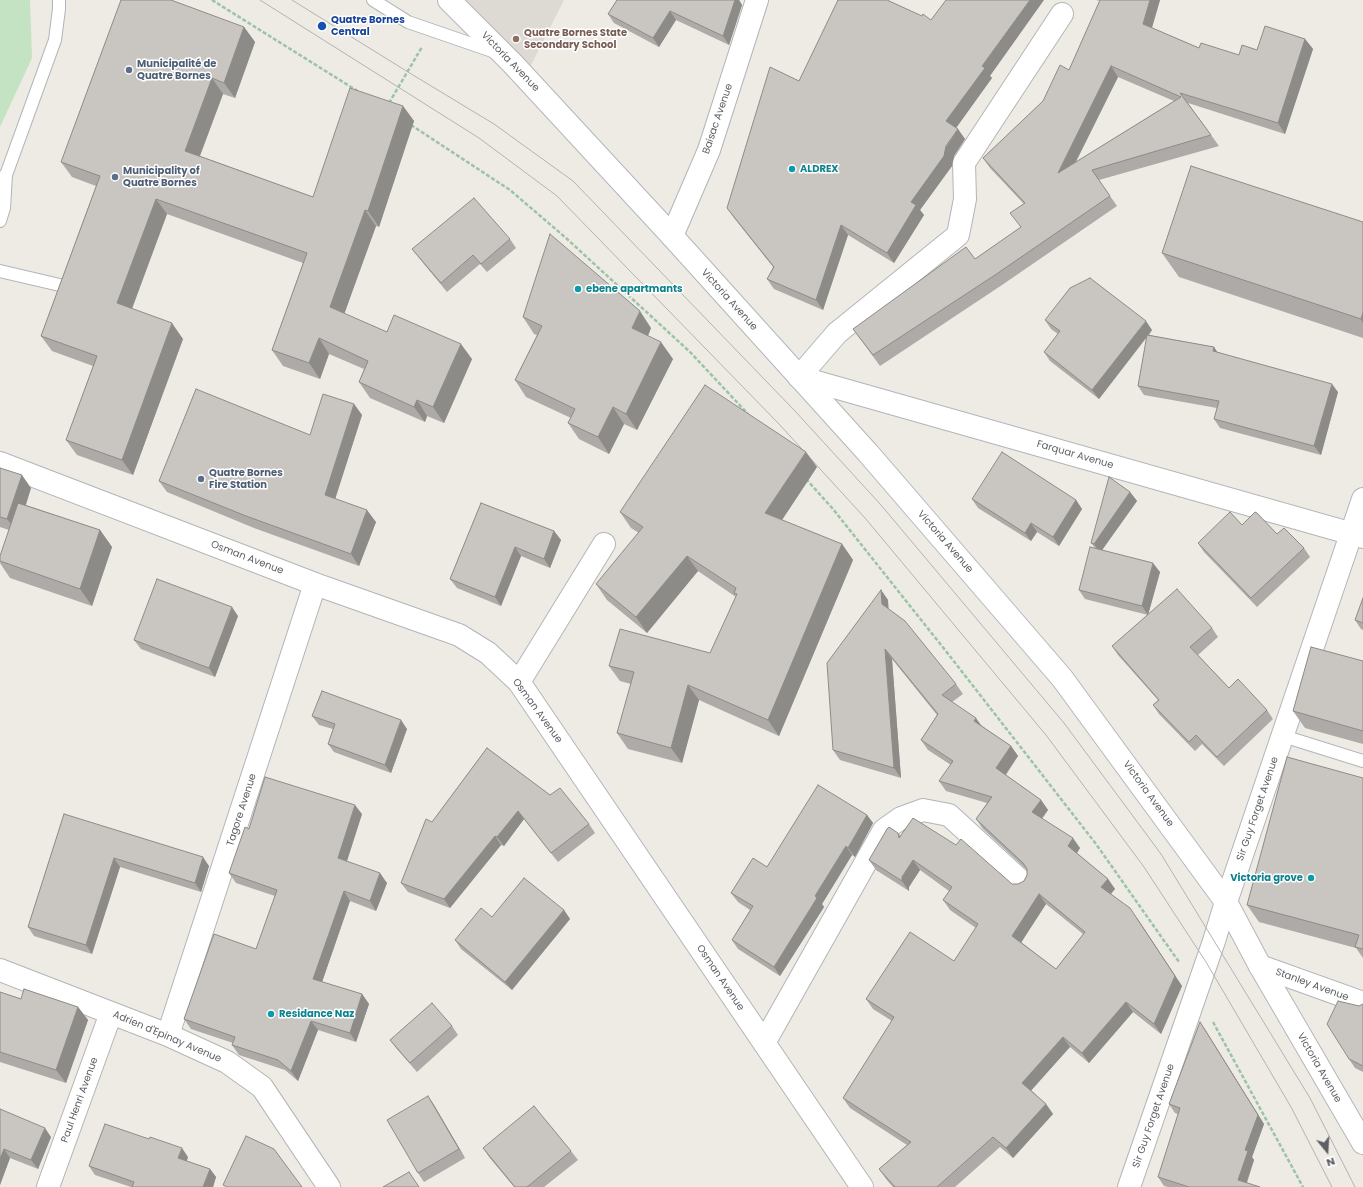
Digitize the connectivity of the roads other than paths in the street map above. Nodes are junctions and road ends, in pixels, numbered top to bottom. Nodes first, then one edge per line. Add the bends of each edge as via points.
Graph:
1 (59, 0) edge
2 (373, 0) edge
3 (449, 0) edge
4 (757, 0) edge
5 (1062, 14) dead end
6 (504, 55) junction
7 (3, 177) edge
8 (0, 221) edge
9 (672, 236) junction
10 (0, 271) edge
11 (64, 286) edge
12 (799, 377) junction
13 (0, 463) edge
14 (1363, 499) edge
15 (1357, 535) edge
16 (604, 544) dead end
17 (315, 584) junction
18 (519, 682) junction
19 (1283, 736) junction
20 (1363, 761) edge
21 (1022, 882) edge
22 (1226, 902) junction
23 (1260, 966) junction
24 (0, 970) edge
25 (1363, 1003) edge
26 (111, 1013) junction
27 (168, 1036) junction
28 (764, 1043) junction
29 (1363, 1143) edge
30 (48, 1187) edge
31 (329, 1187) edge
32 (862, 1187) edge
33 (1130, 1187) edge

1 - 7 lane via 55,40
2 - 6 lane via 408,22
3 - 6 street, Victoria Avenue
4 - 9 street, Baisac Avenue via 709,150
5 - 12 street via 964,163 965,199 958,235 837,333
6 - 9 street, Victoria Avenue
7 - 8 lane via 4,208
9 - 12 street, Victoria Avenue
10 - 11 lane
12 - 15 street, Farquar Avenue
12 - 22 street, Victoria Avenue via 1062,678
13 - 17 street, Osman Avenue
14 - 15 street, Sir Guy Forget Avenue
15 - 19 street, Sir Guy Forget Avenue
16 - 18 street
17 - 18 street, Osman Avenue via 458,635 488,652
17 - 27 street, Tagore Avenue
18 - 28 street, Osman Avenue
19 - 20 lane
19 - 22 street, Sir Guy Forget Avenue
21 - 28 street via 949,814 923,810 901,818 884,830
22 - 23 street, Victoria Avenue
22 - 33 street, Sir Guy Forget Avenue
23 - 25 street, Stanley Avenue
23 - 29 street, Victoria Avenue
24 - 26 street, Adrien d'Epinay Avenue
26 - 27 street, Adrien d'Epinay Avenue
26 - 30 street, Paul Henri Avenue
27 - 31 street, Adrien d'Epinay Avenue via 227,1062 262,1087
28 - 32 street, Osman Avenue

